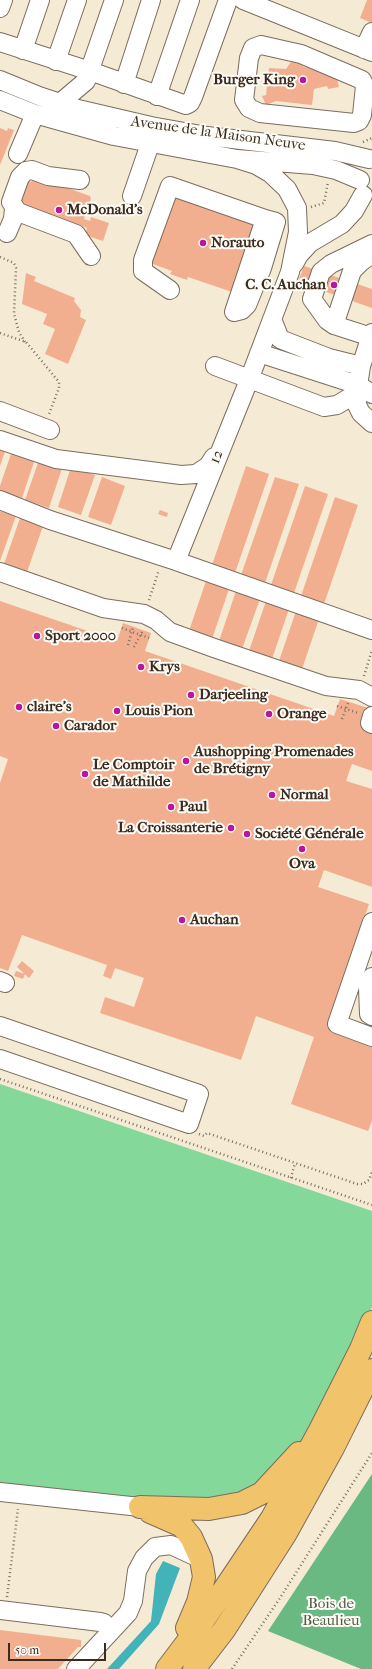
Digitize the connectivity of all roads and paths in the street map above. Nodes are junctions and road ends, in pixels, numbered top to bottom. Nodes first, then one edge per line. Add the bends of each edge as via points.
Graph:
1 (3, 0) edge
2 (40, 0) edge
3 (77, 0) edge
4 (114, 0) edge
5 (151, 0) edge
6 (190, 0) edge
7 (228, 0) edge
8 (243, 0) edge
9 (0, 8) edge
10 (372, 32) edge
11 (342, 40) junction
12 (0, 42) edge
13 (22, 50) junction
14 (368, 51) edge
15 (56, 61) junction
16 (331, 65) junction
17 (88, 76) junction
18 (0, 80) edge
19 (124, 84) junction
20 (157, 96) junction
21 (0, 100) edge
22 (60, 103) junction
23 (35, 114) junction
24 (96, 114) junction
25 (150, 144) junction
26 (18, 154) dead end
27 (370, 158) edge
28 (238, 159) junction
29 (330, 174) dead end
30 (80, 180) dead end
31 (365, 193) edge
32 (132, 196) dead end
33 (14, 208) junction
34 (297, 212) junction
35 (7, 233) dead end
36 (372, 244) edge
37 (372, 254) edge
38 (0, 256) edge
39 (91, 256) dead end
40 (290, 272) junction
41 (170, 290) dead end
42 (234, 312) dead end
43 (272, 319) junction
44 (334, 325) junction
45 (0, 333) edge
46 (371, 335) edge
47 (26, 342) junction
48 (259, 353) junction
49 (215, 366) dead end
50 (361, 366) junction
51 (249, 380) junction
52 (362, 391) edge
53 (0, 411) edge
54 (372, 423) edge
55 (47, 429) joint
56 (0, 440) edge
57 (222, 443) junction
58 (0, 500) edge
59 (176, 561) junction
60 (0, 572) edge
61 (133, 627) dead end
62 (122, 628) dead end
63 (372, 630) edge
64 (131, 632) junction
65 (150, 638) dead end
66 (128, 645) dead end
67 (372, 697) edge
68 (348, 702) dead end
69 (338, 706) dead end
70 (346, 709) junction
71 (368, 718) edge
72 (342, 719) dead end
73 (369, 938) edge
74 (0, 1026) edge
75 (372, 1037) edge
76 (0, 1059) edge
77 (0, 1080) edge
78 (189, 1124) junction
79 (295, 1163) junction
80 (372, 1172) edge
81 (291, 1178) junction
82 (372, 1205) edge
83 (372, 1322) edge
84 (372, 1370) edge
85 (320, 1430) junction
86 (372, 1452) edge
87 (0, 1492) edge
88 (20, 1494) junction
89 (140, 1507) junction
90 (201, 1559) junction
91 (3, 1610) edge
92 (111, 1631) junction
93 (168, 1668) edge
94 (76, 1669) edge
95 (194, 1669) edge
96 (232, 1669) edge

1 - 9 street
2 - 13 street
3 - 15 street
4 - 17 street
5 - 19 street
6 - 20 street
7 - 20 street via 190,103 186,105
8 - 11 street
10 - 14 street
11 - 14 street
11 - 16 street
12 - 13 street
13 - 15 street
15 - 17 street
16 - 16 street via 301,54 261,45 253,48 249,58 244,100 249,108 260,113 354,123 359,121 365,86 362,80
17 - 19 street
17 - 22 street
17 - 24 street via 90,100
18 - 22 street, Avenue de la Maison Neuve
19 - 20 street
21 - 23 street, Avenue de la Maison Neuve
22 - 24 street, Avenue de la Maison Neuve
23 - 25 street, Avenue de la Maison Neuve via 76,127
23 - 26 street
24 - 27 street, Avenue de la Maison Neuve via 207,136 335,151
25 - 28 street, Avenue de la Maison Neuve
25 - 32 street
27 - 31 street via 361,172
28 - 31 street, Avenue de la Maison Neuve via 313,165 336,170
28 - 34 street via 256,164 270,173 287,189
29 - 34 path via 324,203
30 - 33 street via 48,176 32,170 26,172 20,177 13,194 11,202
31 - 40 street via 342,224 310,243 299,255
33 - 35 street via 13,219
33 - 39 street via 18,212 76,234
34 - 40 street via 298,232
36 - 44 street via 331,264 321,272 312,299 327,320
37 - 44 street via 352,271
38 - 47 path via 14,263 16,268 14,314 19,332
40 - 43 street, 12
41 - 42 street via 143,271 144,260 170,186 276,222 262,268 247,304 242,310
43 - 48 street, 12
43 - 50 street via 280,339 330,358
44 - 46 street
45 - 47 path
46 - 50 street
47 - 55 path via 59,382
48 - 51 street, 12
48 - 52 street
49 - 51 street
50 - 52 street
51 - 52 street via 324,407 337,405
51 - 57 street, 12
52 - 54 street via 357,405 361,413
53 - 55 street
56 - 57 street via 56,459 182,475 196,474 208,466
57 - 59 street, 12
58 - 59 street via 50,520
59 - 63 street
60 - 67 street via 103,608 144,614 170,632 326,686 359,690
61 - 64 path
62 - 64 path
64 - 65 path
64 - 66 path
68 - 70 path
69 - 70 path
70 - 71 path
70 - 72 path
73 - 75 street via 337,1024
74 - 78 street via 199,1094
76 - 78 street
77 - 81 path
78 - 79 path via 192,1132 204,1136 207,1133
79 - 80 path via 357,1184 363,1184
79 - 81 path
81 - 82 path
83 - 85 main road
84 - 95 main road via 286,1533 224,1630
85 - 89 main road via 262,1492 242,1503 209,1509
85 - 93 main road via 272,1518 201,1624
86 - 96 path
87 - 88 street
88 - 89 street
88 - 91 path
89 - 90 main road via 182,1526 191,1537
90 - 92 street via 171,1545 155,1547 144,1558 137,1571 134,1601 128,1613
90 - 93 main road via 204,1577 198,1602
91 - 92 street via 100,1622
92 - 94 street

